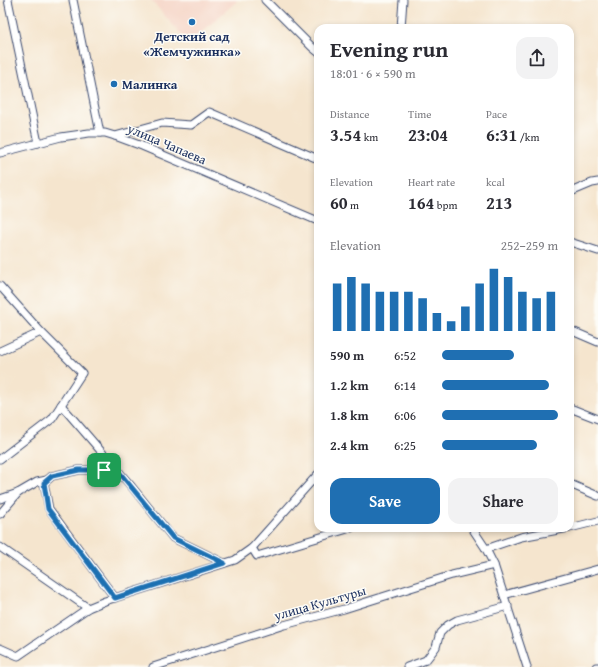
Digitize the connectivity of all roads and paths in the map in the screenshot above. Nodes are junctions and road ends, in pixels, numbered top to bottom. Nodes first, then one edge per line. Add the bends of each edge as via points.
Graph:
1 (8, 0) edge
2 (73, 0) edge
3 (265, 0) edge
4 (403, 0) edge
5 (401, 24) edge
6 (314, 49) edge
7 (100, 133) junction
8 (115, 136) junction
9 (38, 143) junction
10 (0, 153) edge
11 (314, 157) edge
12 (598, 182) edge
13 (574, 191) edge
14 (314, 220) edge
15 (574, 243) edge
16 (598, 251) edge
17 (0, 286) edge
18 (41, 332) junction
19 (574, 332) edge
20 (598, 342) edge
21 (0, 352) edge
22 (61, 405) junction
23 (574, 410) edge
24 (598, 419) edge
25 (0, 459) edge
26 (119, 472) junction
27 (314, 478) edge
28 (47, 480) junction
29 (574, 486) edge
30 (20, 491) junction
31 (598, 496) edge
32 (0, 499) edge
33 (0, 514) edge
34 (598, 522) edge
35 (574, 527) edge
36 (338, 532) edge
37 (475, 532) edge
38 (548, 532) edge
39 (0, 547) edge
40 (252, 548) junction
41 (486, 549) junction
42 (224, 563) junction
43 (494, 565) junction
44 (598, 569) edge
45 (504, 595) junction
46 (115, 598) junction
47 (508, 606) junction
48 (88, 608) junction
49 (0, 648) edge
50 (153, 667) edge
51 (407, 667) edge
52 (527, 667) edge

1 - 9 street
2 - 7 street
3 - 6 street
4 - 5 street
7 - 8 street, улица Чапаева
7 - 9 street, улица Чапаева via 82,133
8 - 11 street via 162,123 191,125 209,112
8 - 14 street, улица Чапаева
9 - 10 street, улица Чапаева
12 - 13 street
15 - 16 street
17 - 18 street
18 - 21 street
18 - 22 street via 82,373
19 - 20 street
22 - 25 street via 52,418
22 - 26 street
23 - 24 street
26 - 28 street via 79,470 52,476
26 - 42 street via 173,538
27 - 40 street
28 - 30 street
28 - 46 street via 44,483 48,509
29 - 31 street
30 - 32 street
30 - 33 street
34 - 35 street
36 - 40 street via 257,556
37 - 41 street
38 - 41 street via 521,537
39 - 48 street
40 - 42 street via 235,560
41 - 43 street
42 - 46 street
43 - 45 street
43 - 50 street, улица Культуры via 284,625
44 - 45 street
45 - 47 street
46 - 48 street
47 - 51 street via 457,620 448,625 440,633 436,647 426,660
47 - 52 street
48 - 49 street via 18,656

